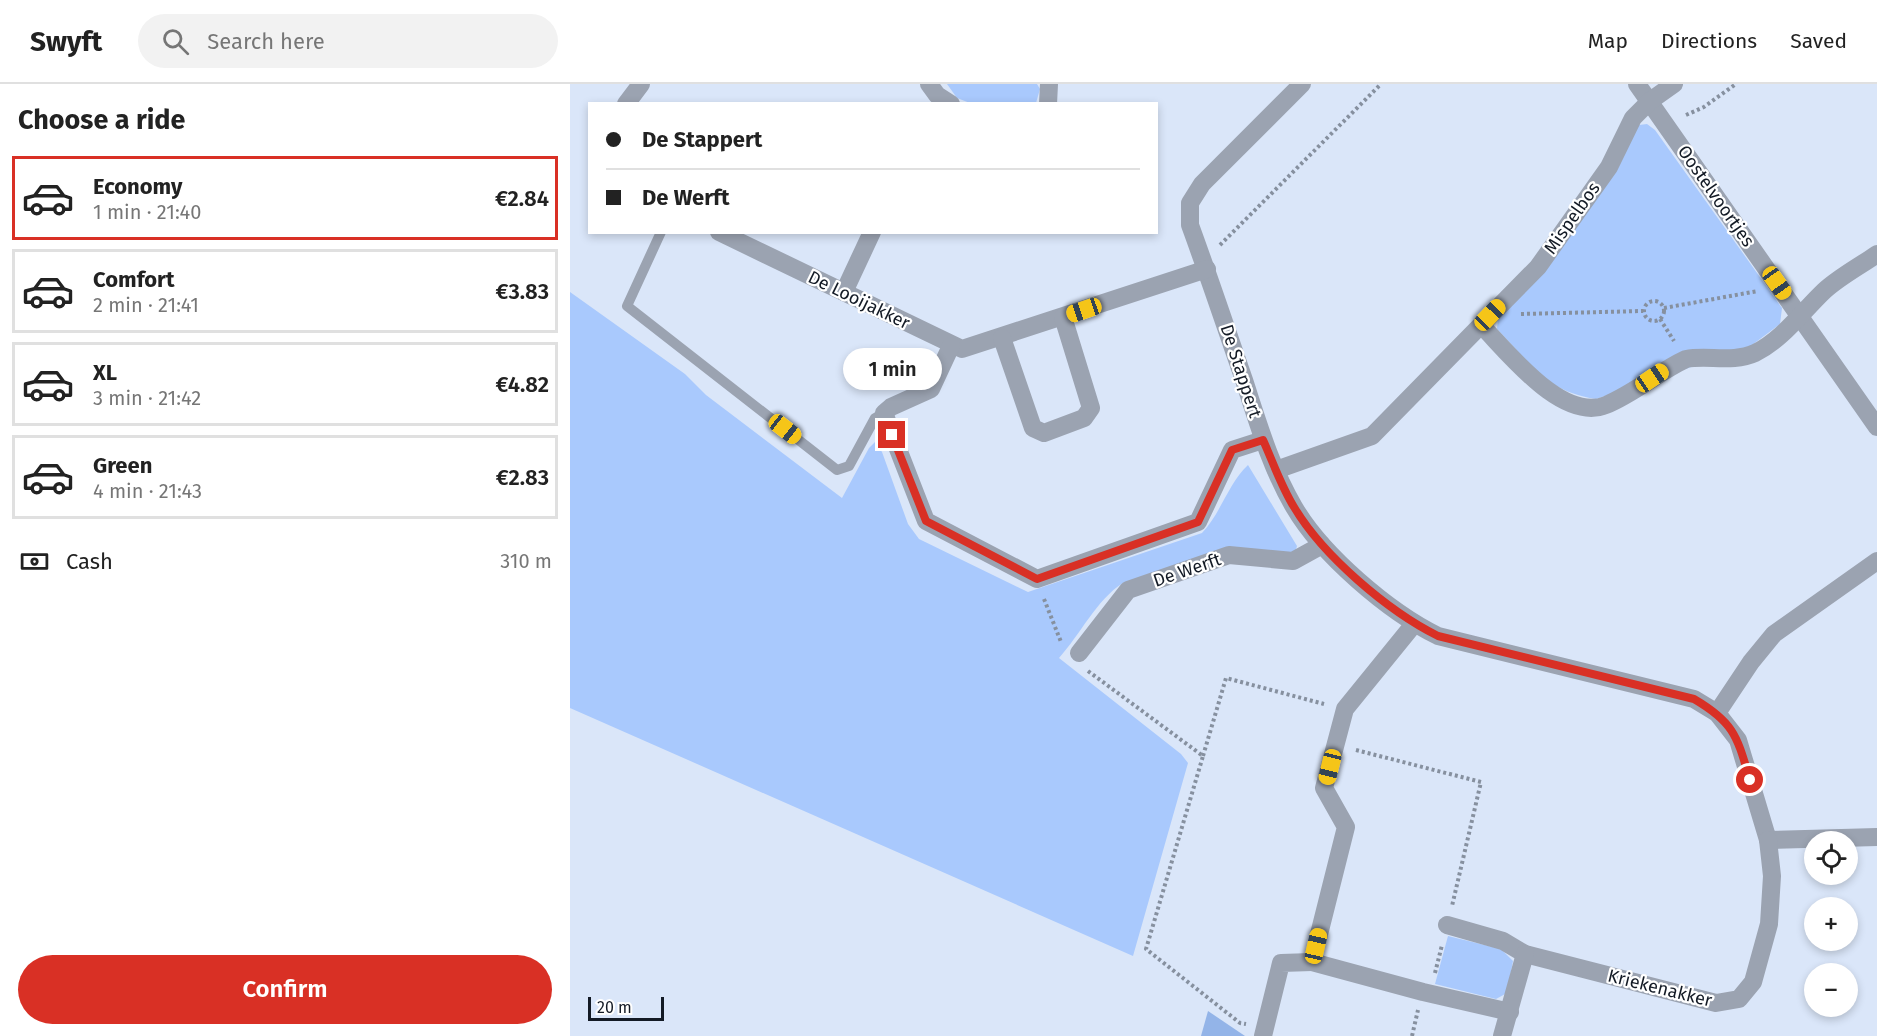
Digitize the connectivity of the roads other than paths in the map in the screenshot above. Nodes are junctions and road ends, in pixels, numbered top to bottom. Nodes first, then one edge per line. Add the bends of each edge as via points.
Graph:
1 (641, 84) edge
2 (1049, 84) edge
3 (1302, 84) edge
4 (1637, 84) edge
5 (1674, 84) edge
6 (628, 102) edge
7 (1048, 102) edge
8 (1650, 102) junction
9 (660, 234) edge
10 (723, 234) edge
11 (871, 234) edge
12 (1877, 254) edge
13 (1204, 262) junction
14 (844, 292) junction
15 (1800, 315) junction
16 (1063, 317) junction
17 (1485, 320) junction
18 (1002, 338) junction
19 (951, 346) junction
20 (884, 413) junction
21 (1877, 427) edge
22 (1263, 440) junction
23 (1276, 470) junction
24 (1322, 545) junction
25 (1877, 561) edge
26 (1414, 624) junction
27 (1075, 656) road end
28 (1717, 713) junction
29 (1877, 837) edge
30 (1768, 840) junction
31 (1447, 925) road end
32 (1525, 954) junction
33 (1312, 962) junction
34 (1510, 1012) junction
35 (1264, 1032) edge
36 (1502, 1036) edge

1 - 6 street
2 - 7 street
3 - 13 street, De Stappert via 1202,184 1191,203 1190,225
4 - 8 street, Oostelvoortjes
5 - 8 street, Mispelbos
8 - 15 street, Oostelvoortjes
8 - 17 street, Mispelbos via 1634,118 1609,167 1538,267
9 - 20 lane via 627,306 837,470 849,466 875,418
10 - 14 street, De Looijakker
11 - 14 street
12 - 15 street via 1826,289
13 - 16 street
13 - 22 street, De Stappert
14 - 19 street, De Looijakker
15 - 17 street via 1775,340 1754,353 1686,360 1622,398 1603,406 1581,407 1546,389
15 - 21 street, Oostelvoortjes
16 - 18 street
16 - 18 street via 1091,408 1084,418 1044,433 1033,428
17 - 23 street, Mispelbos via 1372,436
18 - 19 street via 962,349
19 - 20 street via 931,389
20 - 22 street via 926,521 1037,579 1198,522 1232,450
22 - 23 street, De Stappert
23 - 24 street, De Stappert via 1294,508
24 - 26 street, De Stappert via 1379,598
24 - 27 street, De Werft via 1293,561 1229,555 1128,590
25 - 28 street via 1774,634
26 - 28 street, De Stappert via 1438,636 1694,699
26 - 33 street via 1345,709 1324,788 1346,827
28 - 30 street, De Stappert via 1738,740
29 - 30 street
30 - 32 street, Kriekenakker via 1772,876 1769,924 1753,982 1738,999 1716,1003
31 - 32 street, Kriekenakker via 1503,941
32 - 34 street
33 - 34 street
33 - 35 street via 1281,963
34 - 36 street

